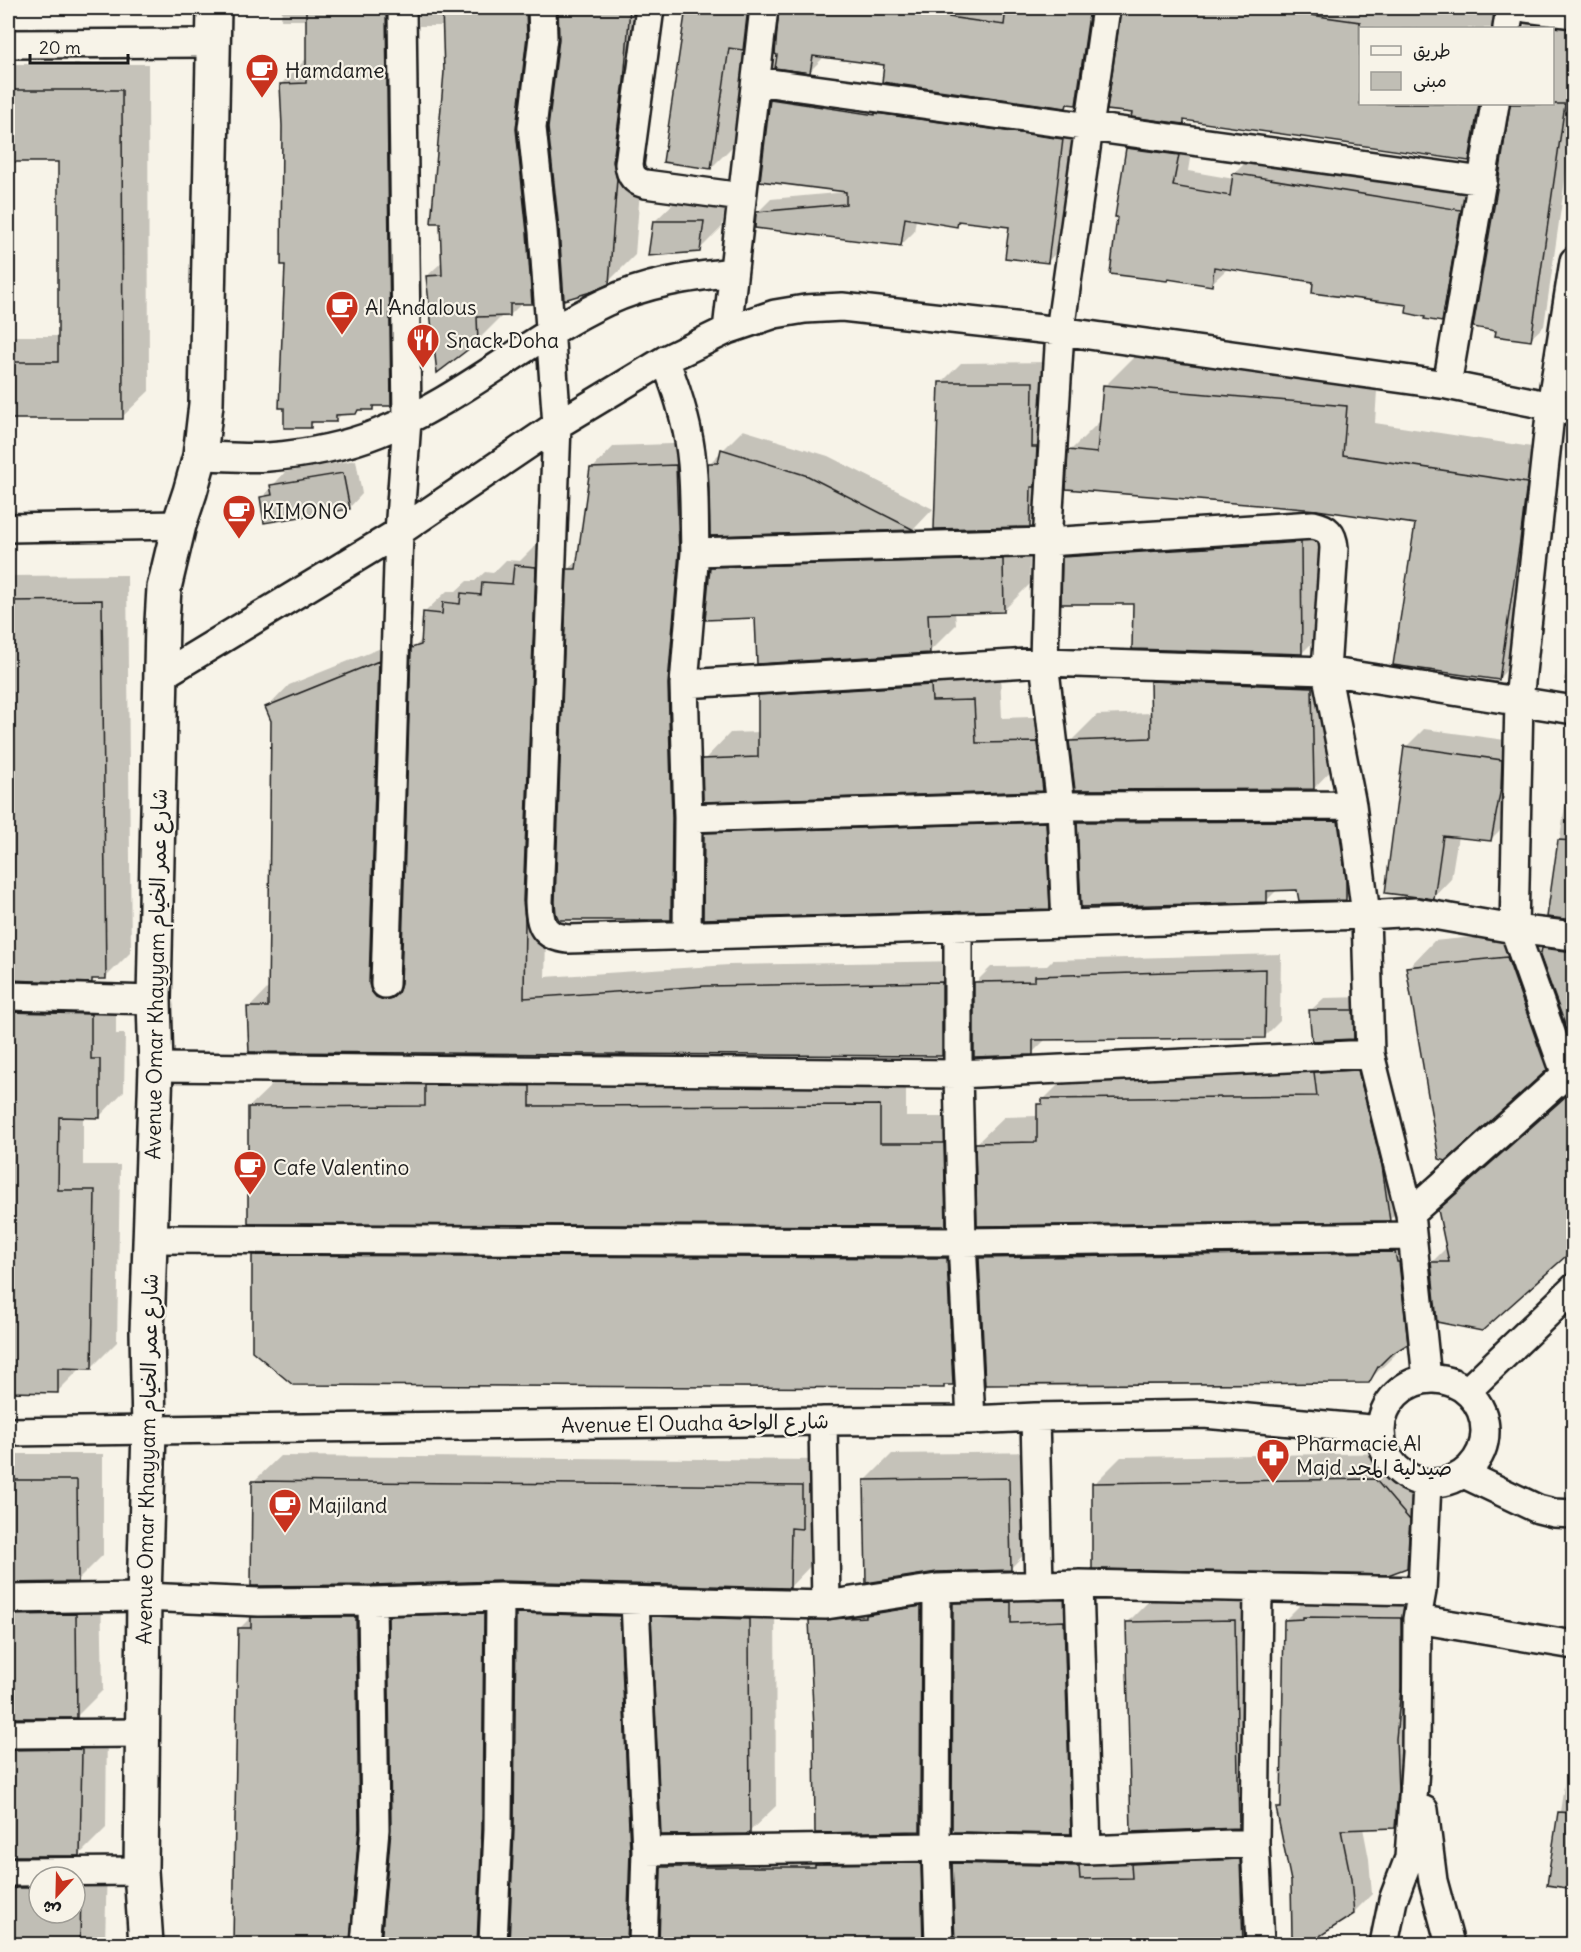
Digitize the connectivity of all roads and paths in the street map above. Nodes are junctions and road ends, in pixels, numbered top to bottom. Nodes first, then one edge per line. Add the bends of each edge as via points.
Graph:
1 (214, 8) edge
2 (402, 8) edge
3 (542, 8) edge
4 (650, 8) edge
5 (764, 8) edge
6 (1106, 8) edge
7 (1510, 8) edge
8 (1526, 8) edge
9 (1574, 14) edge
10 (1507, 27) edge
11 (213, 43) junction
12 (8, 44) edge
13 (756, 81) junction
14 (1495, 105) edge
15 (1088, 127) junction
16 (1483, 181) junction
17 (742, 197) junction
18 (1574, 261) edge
19 (733, 272) junction
20 (727, 330) junction
21 (1060, 331) junction
22 (550, 333) junction
23 (665, 360) junction
24 (1447, 385) junction
25 (1562, 409) edge
26 (407, 421) junction
27 (557, 425) junction
28 (200, 456) junction
29 (179, 525) junction
30 (8, 528) edge
31 (399, 532) junction
32 (1047, 542) junction
33 (695, 552) junction
34 (1044, 662) junction
35 (1326, 671) junction
36 (161, 676) junction
37 (684, 684) junction
38 (1519, 700) junction
39 (1574, 710) edge
40 (1061, 806) junction
41 (1352, 806) junction
42 (688, 818) junction
43 (1366, 915) junction
44 (1066, 924) junction
45 (958, 927) junction
46 (1514, 929) junction
47 (687, 936) junction
48 (1574, 936) edge
49 (385, 984) dead end
50 (8, 996) edge
51 (154, 1000) junction
52 (1370, 1054) junction
53 (156, 1067) junction
54 (1570, 1071) edge
55 (958, 1074) junction
56 (1411, 1225) junction
57 (151, 1239) junction
58 (962, 1242) junction
59 (1574, 1288) edge
60 (1427, 1379) junction
61 (1467, 1391) junction
62 (1035, 1417) junction
63 (823, 1420) junction
64 (971, 1420) junction
65 (1381, 1430) junction
66 (149, 1431) junction
67 (8, 1432) edge
68 (1464, 1474) junction
69 (1427, 1483) junction
70 (1574, 1514) edge
71 (1079, 1584) junction
72 (1039, 1586) junction
73 (938, 1588) junction
74 (1258, 1589) junction
75 (1422, 1591) junction
76 (144, 1597) junction
77 (500, 1598) junction
78 (8, 1599) edge
79 (372, 1601) junction
80 (635, 1601) junction
81 (826, 1605) junction
82 (1417, 1619) junction
83 (1574, 1645) edge
84 (143, 1733) junction
85 (8, 1734) edge
86 (1416, 1752) junction
87 (1255, 1843) junction
88 (936, 1847) junction
89 (1087, 1850) junction
90 (646, 1851) junction
91 (141, 1870) junction
92 (8, 1872) edge
93 (146, 1944) edge
94 (365, 1944) edge
95 (493, 1944) edge
96 (643, 1944) edge
97 (939, 1944) edge
98 (1260, 1944) edge
99 (1383, 1944) edge
100 (1450, 1944) edge

1 - 11 street, Avenue Omar Khayyam شارع عمر الخيام
2 - 26 street
3 - 22 street via 543,37 532,128
4 - 17 street via 629,164 632,177 645,184
5 - 13 street
6 - 15 street
7 - 10 street
8 - 9 street
11 - 12 street
11 - 28 street, Avenue Omar Khayyam شارع عمر الخيام via 206,404
13 - 15 street
13 - 17 street
14 - 16 street
15 - 16 street
15 - 21 street
16 - 24 street
17 - 19 street
18 - 25 street
19 - 20 street
19 - 22 street via 677,278 642,288 607,301
20 - 21 street via 776,314 842,308
20 - 23 street
21 - 24 street
21 - 32 street
22 - 26 street
22 - 27 street
23 - 27 street
23 - 33 street via 678,392 692,462
24 - 25 street
25 - 38 street
26 - 28 street via 343,445 303,453
26 - 31 street
27 - 31 street
27 - 47 street via 541,923 551,935 568,939
28 - 29 street, Avenue Omar Khayyam شارع عمر الخيام
29 - 30 street
29 - 36 street, Avenue Omar Khayyam شارع عمر الخيام via 164,588
31 - 36 street
31 - 49 street
32 - 33 street
32 - 34 street
32 - 35 street via 1322,527 1332,534 1334,548
33 - 37 street
34 - 35 street
34 - 37 street
34 - 40 street
35 - 38 street
35 - 41 street
36 - 51 street, Avenue Omar Khayyam شارع عمر الخيام
37 - 42 street
38 - 39 street
38 - 46 street
40 - 41 street
40 - 42 street
40 - 44 street
41 - 43 street
42 - 47 street
43 - 44 street
43 - 46 street via 1416,912
43 - 52 street
44 - 45 street
45 - 47 street
45 - 55 street
46 - 48 street
46 - 54 street
50 - 51 street
51 - 53 street, Avenue Omar Khayyam شارع عمر الخيام
52 - 55 street
52 - 56 street
53 - 55 street
53 - 57 street, Avenue Omar Khayyam شارع عمر الخيام
54 - 56 street
55 - 58 street
56 - 58 street
56 - 60 street
57 - 58 street
57 - 66 street, Avenue Omar Khayyam شارع عمر الخيام via 147,1332
58 - 64 street
59 - 61 street
60 - 61 street via 1453,1382
60 - 65 street via 1395,1396 1385,1411
61 - 68 street via 1478,1402 1486,1430 1479,1458
62 - 64 street, Avenue El Ouaha شارع الواحة
62 - 65 street, Avenue El Ouaha شارع الواحة via 1204,1414
62 - 72 street
63 - 64 street, Avenue El Ouaha شارع الواحة
63 - 66 street, Avenue El Ouaha شارع الواحة
63 - 81 street
65 - 69 street via 1385,1453 1392,1463 1410,1478
66 - 67 street, Avenue El Ouaha شارع الواحة
66 - 76 street, Avenue Omar Khayyam شارع عمر الخيام
68 - 69 street via 1444,1482
68 - 70 street via 1538,1509
69 - 75 street
71 - 72 street
71 - 74 street
71 - 89 street
72 - 73 street
73 - 81 street
73 - 88 street
74 - 75 street
74 - 87 street
75 - 82 street
76 - 78 street
76 - 79 street
76 - 84 street, Avenue Omar Khayyam شارع عمر الخيام
77 - 79 street
77 - 80 street
77 - 95 street
79 - 94 street via 375,1829
80 - 81 street
80 - 90 street
82 - 83 street
82 - 86 street
84 - 85 street
84 - 91 street, Avenue Omar Khayyam شارع عمر الخيام
86 - 99 street via 1409,1858 1393,1900
86 - 100 street via 1433,1881
87 - 89 street
87 - 98 street
88 - 89 street
88 - 90 street
88 - 97 street
90 - 96 street
91 - 92 street
91 - 93 street, Avenue Omar Khayyam شارع عمر الخيام

